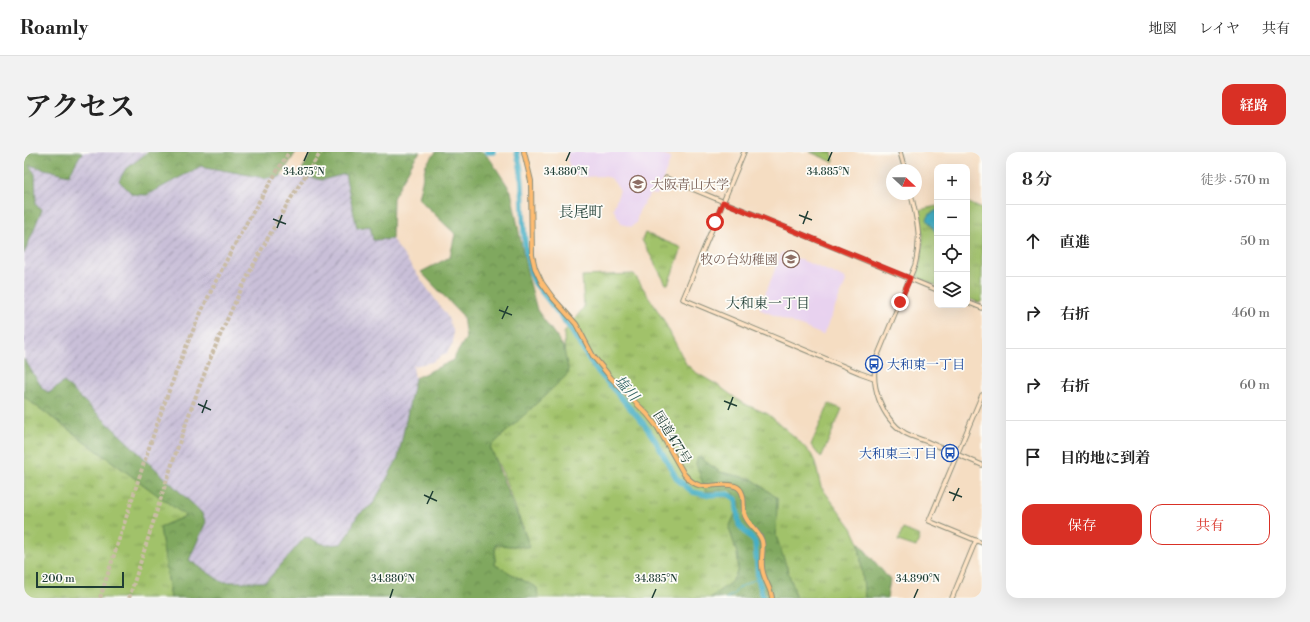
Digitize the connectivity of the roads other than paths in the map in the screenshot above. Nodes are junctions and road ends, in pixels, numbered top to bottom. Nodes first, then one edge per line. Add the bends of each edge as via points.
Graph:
1 (524, 152) edge
2 (744, 152) edge
3 (900, 152) edge
4 (903, 164) edge
5 (666, 178) dead end
6 (912, 200) edge
7 (723, 202) junction
8 (910, 278) junction
9 (934, 289) edge
10 (970, 303) edge
11 (982, 308) edge
12 (874, 378) junction
13 (982, 394) edge
14 (957, 454) junction
15 (982, 465) edge
16 (976, 540) junction
17 (982, 543) edge
18 (772, 598) edge
19 (952, 598) edge

1 - 18 highway, 国道477号 via 532,190 532,255 542,283 576,324 593,356 658,428 688,479 707,487 727,485 736,486 741,490 747,521 758,532 762,542 762,566
2 - 7 street
3 - 4 street
5 - 7 street
6 - 8 street via 919,237 918,252
7 - 8 street
7 - 12 street via 683,299
8 - 9 street
8 - 12 street via 877,357
10 - 11 street
12 - 14 street via 882,407 905,433
13 - 14 street
14 - 15 street
14 - 16 street via 929,521
16 - 17 street
16 - 19 street

